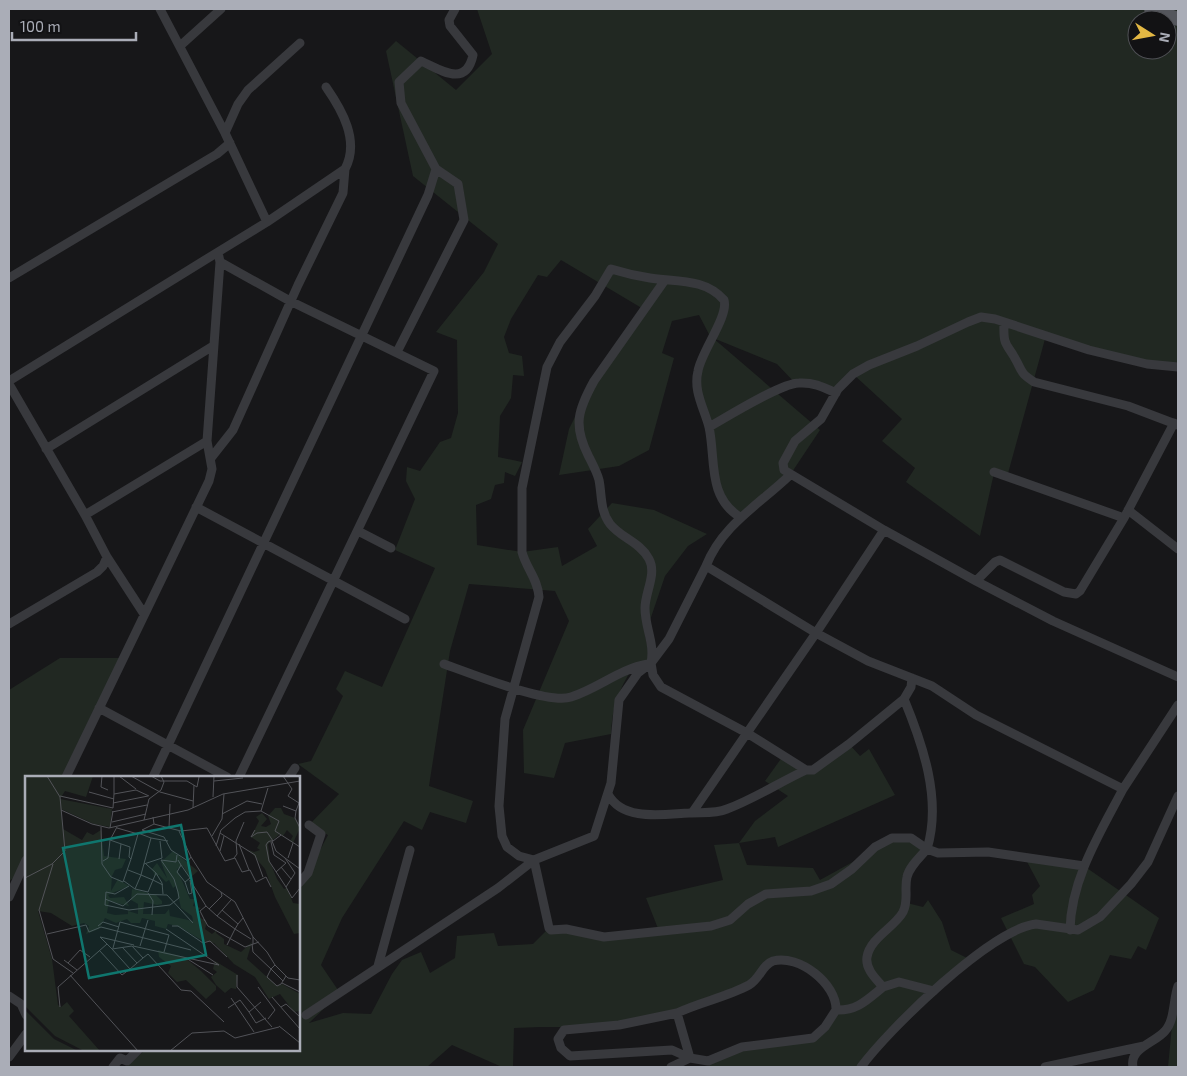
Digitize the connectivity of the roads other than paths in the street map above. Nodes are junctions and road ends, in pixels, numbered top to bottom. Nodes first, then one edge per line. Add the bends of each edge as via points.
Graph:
1 (160, 9) edge
2 (221, 9) edge
3 (455, 9) edge
4 (1151, 9) edge
5 (1178, 19) edge
6 (300, 43) dead end
7 (180, 46) junction
8 (326, 87) dead end
9 (225, 133) junction
10 (230, 143) junction
11 (345, 169) junction
12 (436, 169) junction
13 (267, 222) junction
14 (219, 257) junction
15 (9, 278) edge
16 (665, 280) junction
17 (290, 302) junction
18 (1004, 322) junction
19 (362, 336) junction
20 (213, 346) junction
21 (397, 352) junction
22 (1178, 367) edge
23 (9, 383) edge
24 (836, 393) junction
25 (1176, 424) edge
26 (708, 426) junction
27 (207, 441) junction
28 (46, 449) junction
29 (211, 458) junction
30 (994, 472) dead end
31 (790, 475) junction
32 (196, 507) junction
33 (1126, 514) junction
34 (85, 515) junction
35 (740, 517) junction
36 (884, 530) junction
37 (358, 532) junction
38 (264, 544) junction
39 (391, 548) dead end
40 (1178, 549) edge
41 (107, 557) junction
42 (706, 566) junction
43 (976, 581) junction
44 (332, 582) junction
45 (144, 614) junction
46 (405, 620) dead end
47 (9, 624) edge
48 (816, 633) junction
49 (651, 663) junction
50 (444, 664) dead end
51 (1178, 677) edge
52 (912, 678) junction
53 (513, 688) junction
54 (904, 699) junction
55 (1178, 705) edge
56 (99, 708) junction
57 (747, 734) junction
58 (167, 746) junction
59 (296, 768) dead end
60 (806, 770) junction
61 (66, 776) edge
62 (153, 776) edge
63 (225, 776) edge
64 (239, 776) edge
65 (290, 776) edge
66 (1122, 789) junction
67 (608, 794) junction
68 (1178, 796) edge
69 (692, 812) junction
70 (308, 826) dead end
71 (927, 849) junction
72 (410, 850) dead end
73 (534, 860) junction
74 (25, 862) edge
75 (1084, 866) junction
76 (300, 882) edge
77 (11, 887) edge
78 (9, 897) edge
79 (1070, 930) junction
80 (378, 966) junction
81 (1178, 986) edge
82 (883, 987) junction
83 (934, 991) junction
84 (9, 996) edge
85 (836, 1010) junction
86 (25, 1013) edge
87 (677, 1013) junction
88 (306, 1015) dead end
89 (25, 1035) edge
90 (1144, 1046) junction
91 (137, 1051) edge
92 (9, 1057) edge
93 (690, 1058) junction
94 (113, 1067) edge
95 (671, 1067) edge
96 (861, 1067) edge
97 (1045, 1067) edge
98 (1133, 1067) edge

1 - 7 street
2 - 7 street
3 - 12 street via 449,20 450,26 473,55 470,65 462,73 454,75 421,61 399,82 401,103
4 - 5 main road
6 - 9 street via 248,90
7 - 9 street
8 - 11 street via 348,126 350,138
9 - 10 street
10 - 13 street
10 - 15 street via 217,154
11 - 13 street
11 - 17 street via 343,193
12 - 19 street via 421,211
12 - 21 street via 458,184 464,220
13 - 14 street
14 - 17 street
14 - 20 street
14 - 23 street
16 - 26 street via 705,286 720,295 726,304 698,370 698,394
16 - 49 street via 594,381 577,425 599,479 606,519 612,527 635,542 650,561 652,571 645,609 654,646
16 - 53 street via 611,269 560,342 547,368 521,502 522,552 535,578 539,597
17 - 19 street
17 - 29 street via 233,430
18 - 22 street via 1089,350 1147,364
18 - 24 street via 988,318 968,322 868,365 846,380
18 - 25 street via 1003,338 1008,350 1021,374 1034,382 1128,406
19 - 21 street
19 - 38 street
20 - 27 street
20 - 28 street
21 - 37 street via 434,371
23 - 28 street
24 - 26 street via 817,384 797,382
24 - 31 street via 822,419 795,441 785,458 784,470
25 - 33 street
26 - 35 street via 712,466 721,498
27 - 29 street
27 - 34 street
28 - 34 street
29 - 32 street via 209,481
30 - 33 street
31 - 35 street
31 - 36 street
32 - 38 street
32 - 45 street
33 - 40 street
33 - 43 street via 1084,587 1076,594 1064,592 1000,560
34 - 41 street
35 - 42 street via 717,543
36 - 43 street
36 - 48 street
37 - 39 street
37 - 44 street
38 - 44 street
38 - 58 street
41 - 45 street
41 - 47 street via 97,572
42 - 48 street
42 - 49 street via 669,640
43 - 51 street via 1053,621
44 - 46 street
44 - 64 street
45 - 56 street
48 - 52 street via 868,661
48 - 57 street
49 - 53 street via 631,666 563,699
49 - 57 street via 653,675 661,687
49 - 67 street via 635,677 619,700 614,768
50 - 53 street
52 - 54 street
52 - 66 street via 932,686 976,715
53 - 73 street via 503,738 501,828 507,848
54 - 60 street via 823,764
54 - 71 street via 931,786 932,825
55 - 66 street
56 - 58 street
56 - 61 street
57 - 60 street
57 - 69 street
58 - 62 street
58 - 63 street
59 - 65 street
60 - 69 street via 728,809
66 - 75 street
67 - 69 street via 618,805 643,815
67 - 73 street via 594,836
68 - 79 street via 1148,862 1131,884 1092,924
70 - 76 street via 321,834 308,873
71 - 73 street via 911,838 892,838 875,847 831,884 811,891 766,894 722,924 604,937 549,928
71 - 75 street via 938,853 988,852
71 - 82 street via 906,879 907,903 903,912 868,953 867,965
72 - 80 street
73 - 80 street via 498,888
74 - 77 street
75 - 79 street via 1073,901
77 - 78 street
79 - 83 street via 1029,924 950,975
80 - 88 street
81 - 90 street via 1170,1024 1160,1036
82 - 83 street via 899,982
82 - 85 street via 859,1007
83 - 96 street
84 - 86 street via 21,1004
85 - 87 street via 827,989 810,969 798,962 780,960 766,965 751,984
85 - 93 street via 813,1038 742,1047 708,1061
87 - 93 street
87 - 93 street via 618,1025 564,1030 558,1039 565,1053 577,1057 672,1050
89 - 92 street
90 - 97 street
90 - 98 street via 1133,1058
91 - 94 street via 127,1061 120,1058
93 - 95 street

